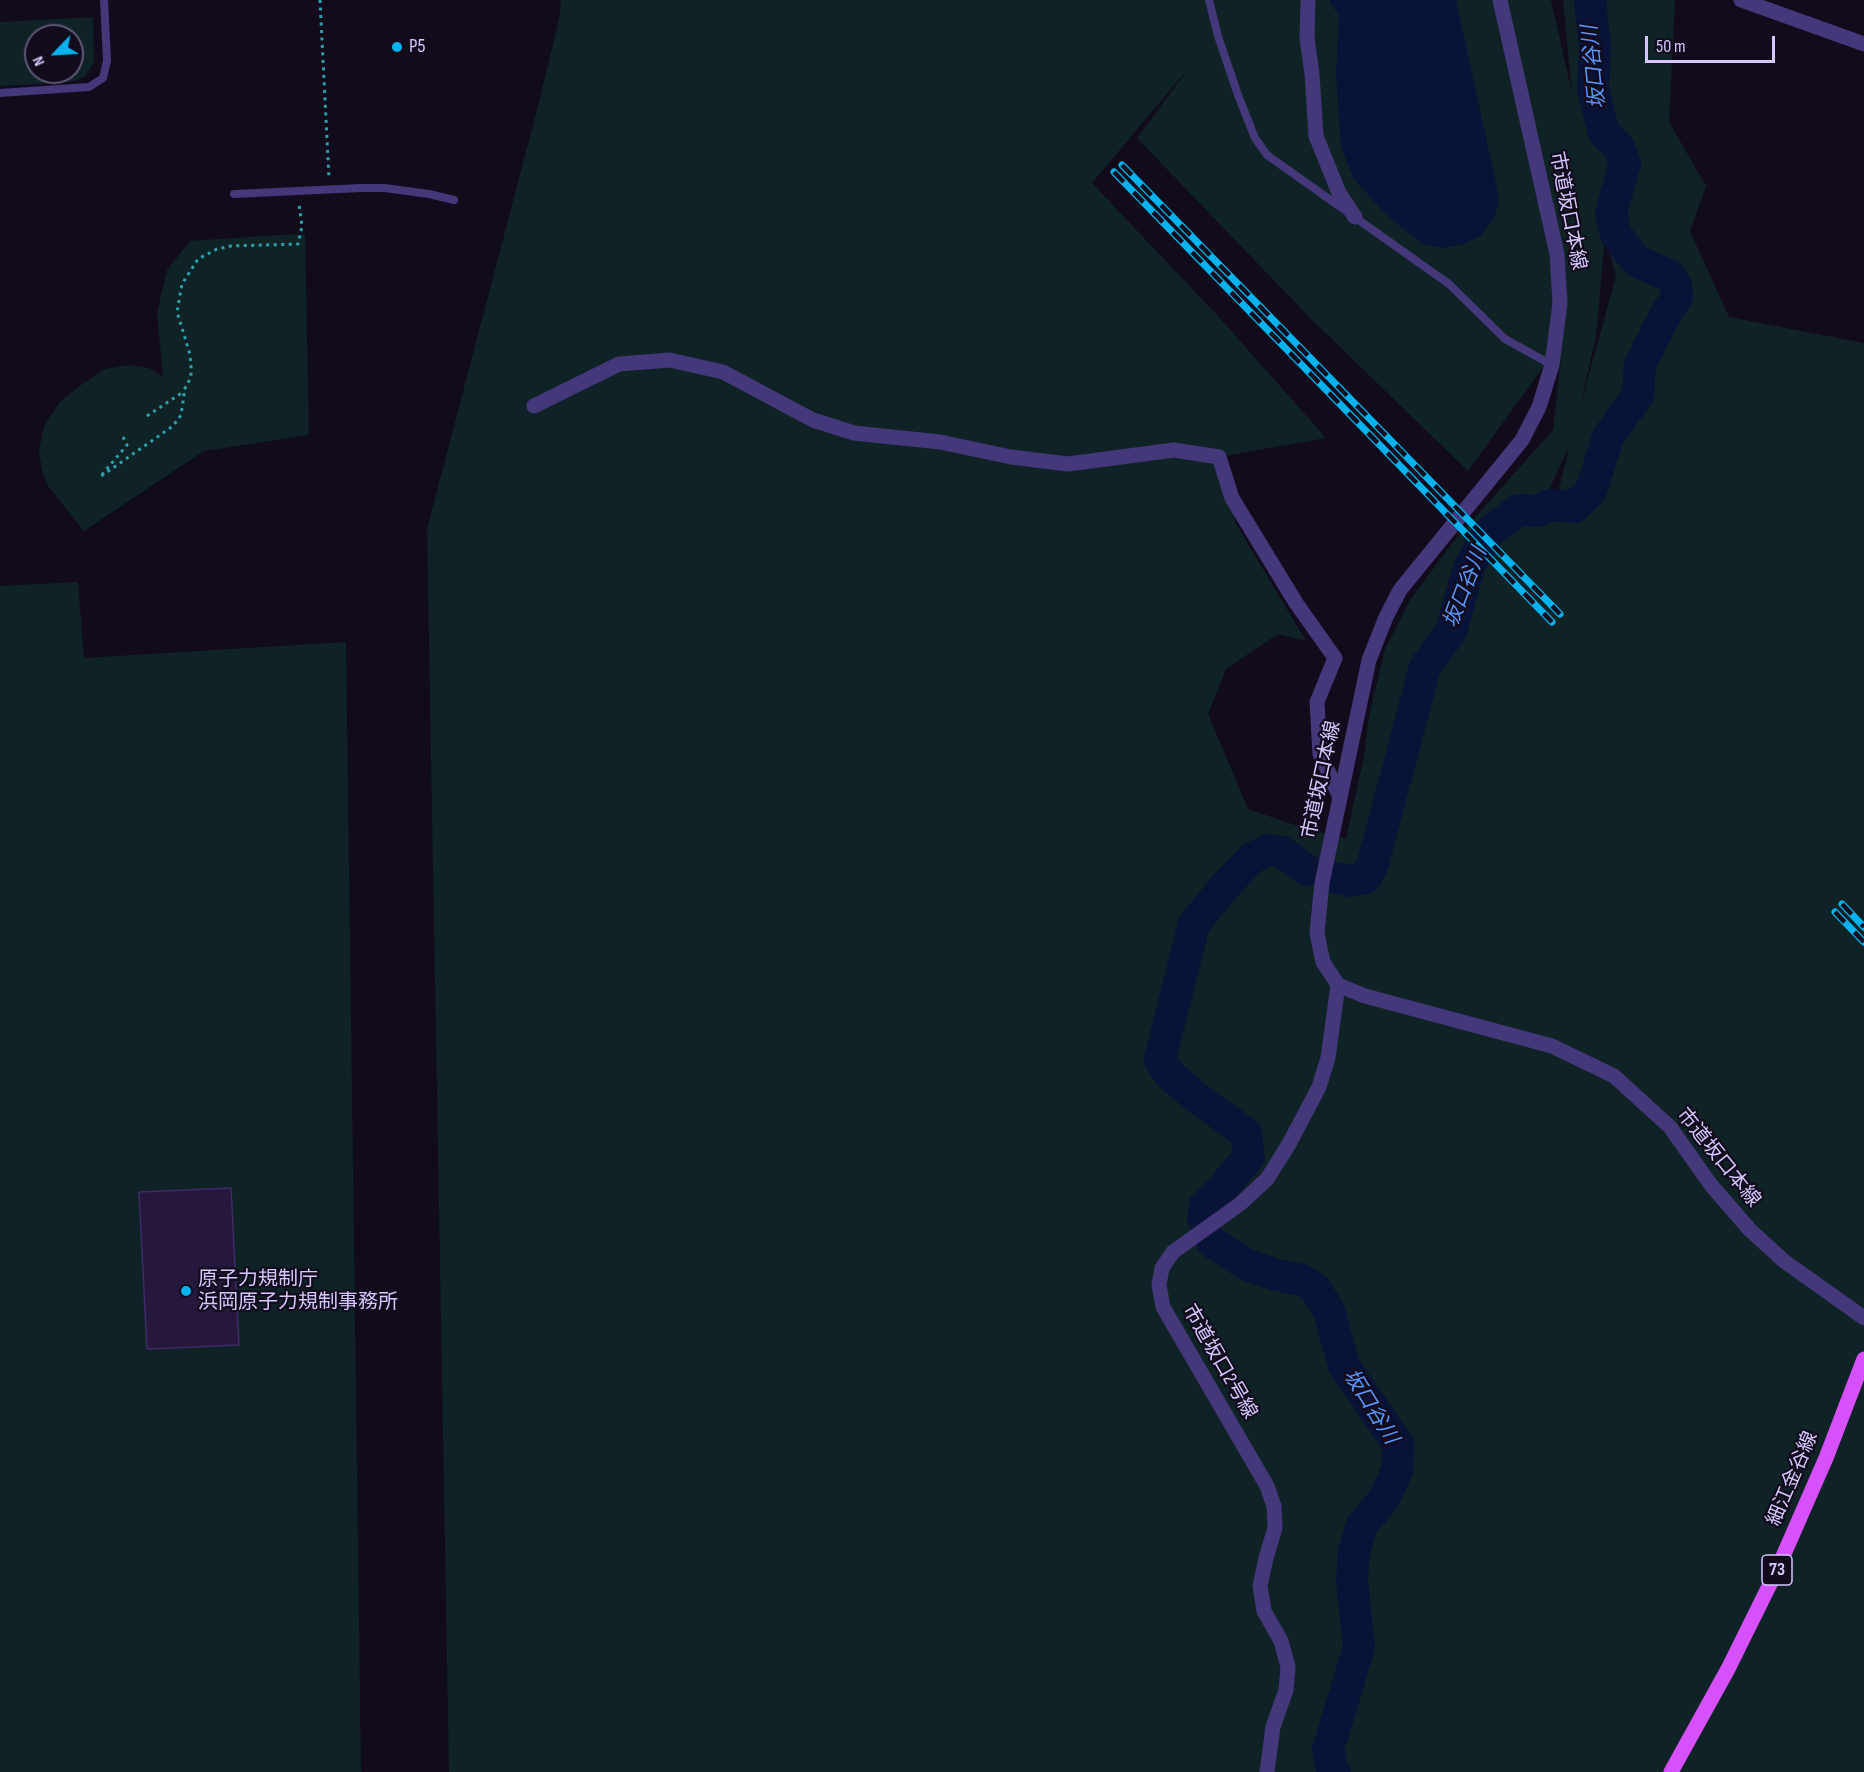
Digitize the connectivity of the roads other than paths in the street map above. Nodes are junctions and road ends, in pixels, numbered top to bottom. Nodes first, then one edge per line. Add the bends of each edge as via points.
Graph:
1 (104, 0) edge
2 (1209, 0) edge
3 (1308, 0) edge
4 (1500, 0) edge
5 (1741, 0) edge
6 (1864, 44) edge
7 (0, 93) edge
8 (234, 194) dead end
9 (454, 200) dead end
10 (1355, 217) junction
11 (1552, 366) junction
12 (534, 406) dead end
13 (1340, 796) junction
14 (1338, 985) junction
15 (1864, 1318) edge
16 (1864, 1359) edge
17 (1267, 1772) edge
18 (1671, 1772) edge

1 - 7 lane via 107,61 103,78 89,87
2 - 10 lane via 1221,46 1255,138 1268,155
3 - 10 street via 1307,38 1316,136 1339,193
4 - 11 street, 市道坂口本線 via 1557,254 1560,303
5 - 6 street
8 - 9 lane via 385,188
10 - 11 lane via 1449,284 1505,339
11 - 13 street, 市道坂口本線 via 1539,407 1522,440 1400,590 1386,617 1369,660
12 - 13 street via 619,364 670,360 723,372 813,420 854,433 940,442 1068,464 1174,450 1219,457 1232,498 1296,603 1335,658 1317,702 1320,754
13 - 14 street, 市道坂口本線 via 1322,883 1317,933 1323,962
14 - 15 street, 市道坂口本線 via 1365,996 1552,1046 1614,1076 1670,1127 1749,1230 1784,1261
14 - 17 street, 市道坂口2号線 via 1328,1058 1319,1087 1289,1144 1267,1179 1240,1204 1173,1252 1162,1268 1159,1286 1163,1307 1267,1486 1274,1506 1275,1528 1260,1586 1264,1611 1281,1641 1288,1667
16 - 18 main road, 細江金谷線 / 73 via 1826,1458 1776,1570 1728,1669

